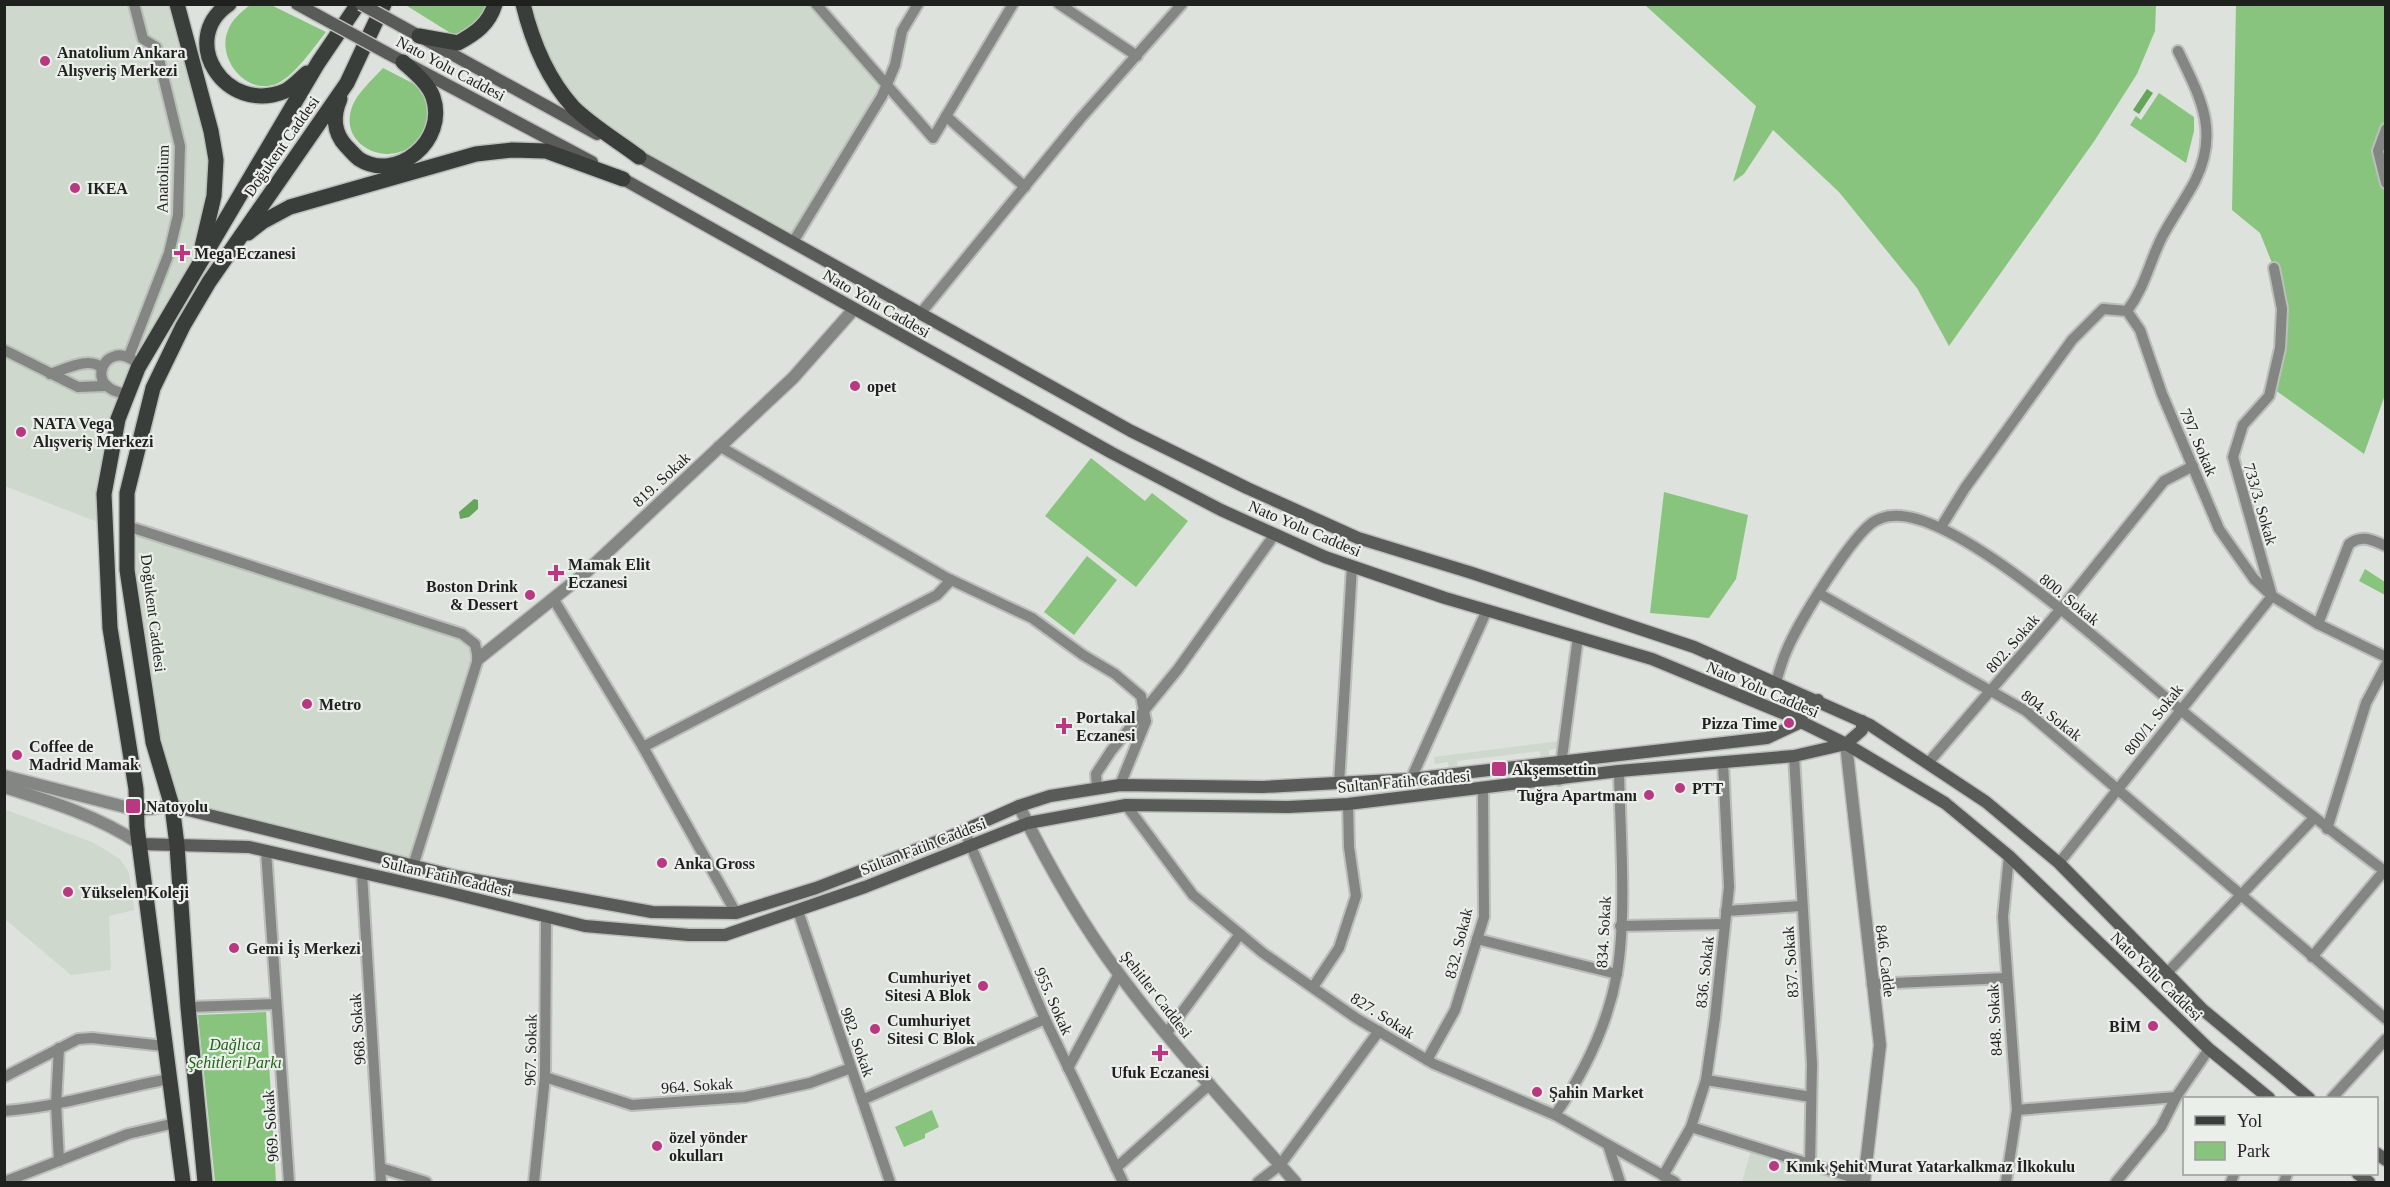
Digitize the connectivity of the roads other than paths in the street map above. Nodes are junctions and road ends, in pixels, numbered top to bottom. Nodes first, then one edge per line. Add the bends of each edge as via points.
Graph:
1 (134, 4) edge
2 (177, 4) edge
3 (229, 4) edge
4 (297, 4) edge
5 (359, 4) edge
6 (384, 4) edge
7 (495, 4) edge
8 (523, 4) edge
9 (816, 4) edge
10 (918, 4) edge
11 (1013, 4) edge
12 (1059, 4) edge
13 (1182, 4) edge
14 (419, 36) junction
15 (2178, 51) dead end
16 (1137, 56) junction
17 (403, 62) junction
18 (318, 63) junction
19 (346, 83) junction
20 (887, 87) junction
21 (946, 116) junction
22 (2385, 129) edge
23 (639, 157) junction
24 (623, 178) junction
25 (2385, 183) edge
26 (1025, 187) junction
27 (793, 242) junction
28 (196, 268) junction
29 (2274, 268) dead end
30 (209, 282) junction
31 (854, 309) junction
32 (2127, 311) junction
33 (920, 314) junction
34 (4, 350) edge
35 (134, 361) junction
36 (102, 368) junction
37 (50, 374) junction
38 (105, 386) junction
39 (128, 394) junction
40 (719, 446) junction
41 (2193, 466) junction
42 (128, 526) junction
43 (1941, 527) junction
44 (1275, 534) junction
45 (2385, 546) edge
46 (1352, 566) junction
47 (951, 580) junction
48 (1820, 594) junction
49 (2272, 596) junction
50 (554, 600) junction
51 (1487, 610) junction
52 (2060, 610) junction
53 (2318, 624) junction
54 (1578, 638) junction
55 (2385, 657) edge
56 (478, 659) junction
57 (2385, 665) edge
58 (1776, 682) junction
59 (1992, 690) junction
60 (1818, 700) junction
61 (1145, 708) junction
62 (2180, 710) junction
63 (1862, 721) junction
64 (1801, 722) junction
65 (1846, 744) junction
66 (642, 747) junction
67 (1794, 756) junction
68 (1562, 760) junction
69 (1723, 762) junction
70 (1928, 763) junction
71 (1619, 771) junction
72 (4, 776) edge
73 (1410, 779) junction
74 (1559, 780) junction
75 (1339, 784) junction
76 (1120, 785) junction
77 (4, 787) edge
78 (2118, 788) junction
79 (1097, 789) junction
80 (1483, 790) junction
81 (1348, 804) junction
82 (1126, 805) junction
83 (172, 806) junction
84 (1019, 806) junction
85 (137, 810) junction
86 (2314, 818) junction
87 (1028, 823) junction
88 (2327, 829) junction
89 (963, 830) junction
90 (140, 844) junction
91 (177, 844) junction
92 (969, 846) junction
93 (266, 851) junction
94 (2008, 856) junction
95 (2059, 863) junction
96 (413, 866) junction
97 (2385, 871) edge
98 (362, 873) junction
99 (2241, 895) junction
100 (1801, 906) junction
101 (798, 911) junction
102 (1726, 911) junction
103 (736, 913) junction
104 (546, 917) junction
105 (1724, 924) junction
106 (1620, 926) junction
107 (1240, 934) junction
108 (1477, 939) junction
109 (2312, 957) junction
110 (2168, 972) junction
111 (1119, 974) junction
112 (1617, 974) junction
113 (2006, 978) junction
114 (1872, 984) junction
115 (1312, 987) junction
116 (276, 1004) junction
117 (188, 1007) junction
118 (1045, 1019) junction
119 (2385, 1019) edge
120 (1379, 1032) junction
121 (1166, 1034) junction
122 (2385, 1039) edge
123 (164, 1046) junction
124 (59, 1048) junction
125 (2209, 1049) junction
126 (1427, 1060) junction
127 (851, 1068) junction
128 (1068, 1068) junction
129 (4, 1077) edge
130 (545, 1077) junction
131 (169, 1079) junction
132 (1706, 1080) junction
133 (1210, 1084) junction
134 (1811, 1097) junction
135 (2176, 1097) junction
136 (2268, 1097) edge
137 (2308, 1097) edge
138 (2333, 1097) edge
139 (862, 1100) junction
140 (56, 1104) junction
141 (2017, 1110) junction
142 (4, 1111) edge
143 (1556, 1115) junction
144 (175, 1123) junction
145 (1691, 1126) junction
146 (1608, 1145) junction
147 (59, 1161) junction
148 (1280, 1165) junction
149 (1810, 1166) junction
150 (381, 1168) junction
151 (1116, 1168) junction
152 (1663, 1176) junction
153 (4, 1182) edge
154 (183, 1182) edge
155 (205, 1182) edge
156 (289, 1182) edge
157 (381, 1182) edge
158 (426, 1182) edge
159 (534, 1182) edge
160 (890, 1182) edge
161 (1123, 1182) edge
162 (1258, 1182) edge
163 (1295, 1182) edge
164 (1620, 1182) edge
165 (1675, 1182) edge
166 (1864, 1182) edge
167 (2006, 1182) edge
168 (2116, 1182) edge

1 - 35 street, Anatolium via 143,39 156,47 180,146 178,215
2 - 28 main road via 216,160 214,196
3 - 18 main road via 210,24 207,45 210,62 225,85 245,94 267,96 287,90
4 - 17 main road, Nato Yolu Caddesi, bridge
5 - 14 main road, Nato Yolu Caddesi, bridge
5 - 18 main road, Doğukent Caddesi
6 - 19 main road, Doğukent Caddesi
7 - 14 main road via 491,18 458,43
8 - 23 main road via 532,41 573,106
9 - 20 street
10 - 20 street via 902,31
11 - 21 street
12 - 16 street
13 - 16 street
14 - 23 main road, Nato Yolu Caddesi
15 - 32 street via 2206,115 2207,151 2196,179 2158,246 2142,291
16 - 26 street
17 - 19 main road via 433,94 436,108 433,131 423,150 402,162 378,165 360,159 340,139 333,115
17 - 24 main road, Nato Yolu Caddesi
18 - 28 main road, Doğukent Caddesi
19 - 30 main road, Doğukent Caddesi
20 - 21 street via 933,138
20 - 27 street
21 - 26 street
22 - 25 street via 2378,152
23 - 27 main road, Nato Yolu Caddesi
24 - 30 main road via 546,151 476,154 290,207 238,241
24 - 31 main road, Nato Yolu Caddesi
26 - 33 street
27 - 33 main road, Nato Yolu Caddesi
28 - 35 main road, Doğukent Caddesi
29 - 49 street, 733/3. Sokak via 2282,309 2280,348 2269,396 2243,425 2233,457
30 - 42 main road, Doğukent Caddesi via 153,388 127,494
31 - 40 street, 819. Sokak via 793,378
31 - 44 main road, Nato Yolu Caddesi via 1112,453
32 - 41 street, 797. Sokak via 2140,330
32 - 43 street via 2103,309 2072,340
33 - 58 main road, Nato Yolu Caddesi via 1131,431 1358,538 1694,647
34 - 37 street
35 - 36 street via 117,355
35 - 39 main road, Doğukent Caddesi
36 - 37 street via 87,362
36 - 38 street
37 - 38 street via 78,387
38 - 39 street via 113,392
39 - 85 main road, Doğukent Caddesi via 118,419 104,494 110,628
40 - 47 street
40 - 50 street, 819. Sokak
41 - 49 street, 797. Sokak via 2219,529 2254,579
41 - 52 street, 802. Sokak via 2164,481
42 - 56 street via 462,634 475,644
42 - 83 main road, Doğukent Caddesi via 127,570 153,742
43 - 48 street, 800. Sokak via 1913,516 1874,521 1854,540
43 - 52 street, 800. Sokak via 2018,576
44 - 46 main road, Nato Yolu Caddesi
44 - 61 street via 1178,669
45 - 53 street via 2362,538 2349,544
46 - 51 main road, Nato Yolu Caddesi
46 - 75 street
47 - 61 street via 1032,618 1115,674 1142,696
47 - 66 street via 937,595
48 - 58 street, 800. Sokak via 1785,652
48 - 59 street, 804. Sokak
49 - 53 street
49 - 62 street, 800/1. Sokak
50 - 56 street, 819. Sokak
50 - 66 street
51 - 54 main road, Nato Yolu Caddesi
51 - 73 street
52 - 59 street, 802. Sokak
52 - 62 street, 800. Sokak
53 - 55 street
54 - 64 main road, Nato Yolu Caddesi via 1652,659
54 - 68 street
56 - 96 street
57 - 88 street via 2366,703
58 - 60 main road, Nato Yolu Caddesi
59 - 70 street, 802. Sokak
59 - 78 street, 804. Sokak via 2026,711
60 - 63 main road, Nato Yolu Caddesi
60 - 64 main road, Sultan Fatih Caddesi via 1801,714
61 - 76 street via 1146,721
61 - 79 street via 1096,774
62 - 78 street, 800/1. Sokak
62 - 86 street, 800. Sokak
63 - 65 main road via 1862,730
63 - 70 main road, Nato Yolu Caddesi
64 - 65 main road, Nato Yolu Caddesi
64 - 68 main road, Sultan Fatih Caddesi via 1767,738
65 - 67 main road, Sultan Fatih Caddesi
65 - 94 main road, Nato Yolu Caddesi via 1945,803
65 - 114 street, 846. Cadde
66 - 103 street
67 - 69 main road, Sultan Fatih Caddesi
67 - 100 street, 837. Sokak
68 - 73 main road, Sultan Fatih Caddesi
68 - 74 street
69 - 71 main road, Sultan Fatih Caddesi
69 - 102 street, 836. Sokak via 1729,887
70 - 95 main road, Nato Yolu Caddesi via 1986,802
71 - 74 main road, Sultan Fatih Caddesi
71 - 106 street, 834. Sokak
72 - 85 street, Sultan Fatih Caddesi
73 - 75 main road, Sultan Fatih Caddesi
74 - 80 main road, Sultan Fatih Caddesi
75 - 76 main road, Sultan Fatih Caddesi
76 - 79 main road, Sultan Fatih Caddesi
77 - 90 street via 64,806 117,829
78 - 95 street, 800/1. Sokak
78 - 99 street, 804. Sokak
79 - 84 main road, Sultan Fatih Caddesi via 1050,796
80 - 81 main road, Sultan Fatih Caddesi
80 - 108 street, 832. Sokak via 1484,917
81 - 82 main road, Sultan Fatih Caddesi
81 - 115 street via 1356,896 1339,948
82 - 87 main road, Sultan Fatih Caddesi
82 - 107 street, 827. Sokak via 1193,895
83 - 85 main road, Sultan Fatih Caddesi
83 - 91 main road, Doğukent Caddesi
83 - 96 main road, Sultan Fatih Caddesi
84 - 87 street, Şehitler Caddesi
84 - 89 main road, Sultan Fatih Caddesi
85 - 90 main road, Doğukent Caddesi
86 - 88 street, 800. Sokak
86 - 99 street
87 - 92 main road, Sultan Fatih Caddesi
87 - 111 street, Şehitler Caddesi via 1095,940
88 - 97 street, 800. Sokak
89 - 92 street, 955. Sokak
89 - 103 main road, Sultan Fatih Caddesi via 816,888
90 - 91 main road, Sultan Fatih Caddesi
90 - 123 main road, Doğukent Caddesi
91 - 93 main road, Sultan Fatih Caddesi
91 - 117 main road, Doğukent Caddesi
92 - 101 main road, Sultan Fatih Caddesi
92 - 118 street, 955. Sokak
93 - 98 main road, Sultan Fatih Caddesi
93 - 116 street, 969. Sokak
94 - 113 street, 848. Sokak via 2003,917
94 - 125 main road, Nato Yolu Caddesi
95 - 110 main road, Nato Yolu Caddesi
96 - 103 main road, Sultan Fatih Caddesi via 652,912
97 - 109 street
98 - 104 main road, Sultan Fatih Caddesi
98 - 150 street, 968. Sokak
99 - 109 street, 804. Sokak
99 - 110 street
100 - 102 street
100 - 134 street, 837. Sokak
101 - 104 main road, Sultan Fatih Caddesi via 725,935 585,926
101 - 127 street, 982. Sokak
102 - 105 street, 836. Sokak
104 - 130 street, 967. Sokak
105 - 106 street
105 - 132 street, 836. Sokak
106 - 112 street, 834. Sokak
107 - 115 street, 827. Sokak
107 - 121 street
108 - 112 street
108 - 126 street, 832. Sokak via 1455,1010
109 - 119 street, 804. Sokak
110 - 137 main road, Nato Yolu Caddesi via 2232,1036
111 - 121 street, Şehitler Caddesi
111 - 128 street
112 - 143 street, 834. Sokak via 1596,1041 1577,1083
113 - 114 street
113 - 141 street, 848. Sokak
114 - 166 street, 846. Cadde via 1880,1045
115 - 120 street, 827. Sokak
116 - 117 street
116 - 156 street, 969. Sokak
117 - 155 main road, Doğukent Caddesi
118 - 128 street, 955. Sokak
118 - 139 street
120 - 126 street, 827. Sokak
120 - 148 street
121 - 133 street, Şehitler Caddesi
122 - 138 street
123 - 124 street via 92,1038
123 - 131 main road, Doğukent Caddesi
124 - 129 street
124 - 140 street
125 - 135 street
125 - 136 main road, Nato Yolu Caddesi
126 - 143 street, 827. Sokak
127 - 130 street, 964. Sokak via 810,1083 745,1097 632,1105
127 - 139 street, 982. Sokak
128 - 151 street, 955. Sokak
130 - 159 street, 967. Sokak
131 - 140 street
131 - 144 main road, Doğukent Caddesi
132 - 134 street
132 - 145 street, 836. Sokak
133 - 148 street, Şehitler Caddesi
133 - 151 street
134 - 149 street, 837. Sokak
135 - 141 street
135 - 168 street via 2161,1127
139 - 160 street, 982. Sokak
140 - 142 street
140 - 147 street
141 - 167 street, 848. Sokak
143 - 146 street, 827. Sokak
144 - 147 street via 128,1134
144 - 154 main road, Doğukent Caddesi
145 - 149 street
145 - 152 street, 836. Sokak
146 - 152 street, 827. Sokak
146 - 164 street
147 - 153 street
148 - 162 street
148 - 163 street, Şehitler Caddesi
149 - 166 street
150 - 157 street, 968. Sokak
150 - 158 street
151 - 161 street, 955. Sokak
152 - 165 street, 827. Sokak

